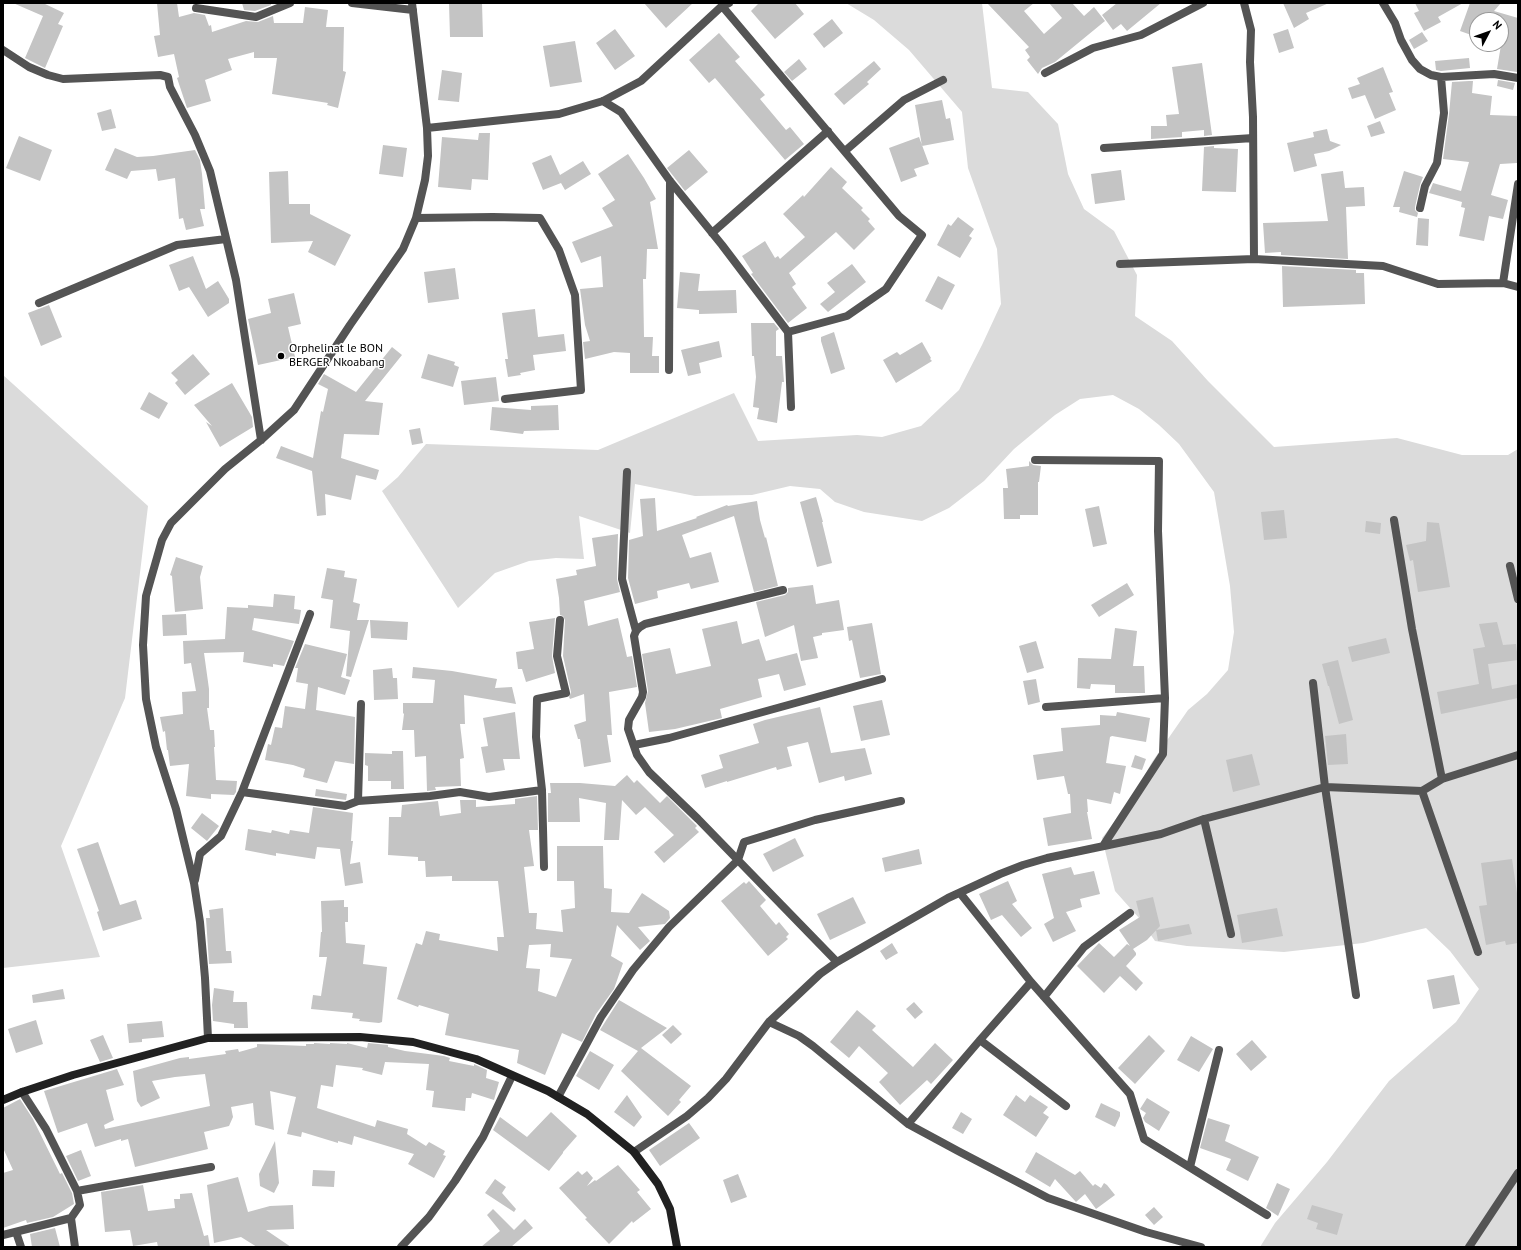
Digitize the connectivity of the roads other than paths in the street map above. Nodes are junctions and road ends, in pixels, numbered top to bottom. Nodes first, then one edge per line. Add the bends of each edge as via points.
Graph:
1 (290, 3) edge
2 (352, 3) edge
3 (1203, 3) edge
4 (1244, 3) edge
5 (1383, 3) edge
6 (725, 4) edge
7 (412, 7) edge
8 (196, 8) dead end
9 (3, 50) edge
10 (1045, 73) dead end
11 (1441, 76) junction
12 (1518, 78) edge
13 (943, 80) dead end
14 (603, 101) junction
15 (426, 128) junction
16 (828, 131) junction
17 (1253, 138) junction
18 (1104, 148) dead end
19 (845, 151) junction
20 (670, 181) junction
21 (1518, 184) edge
22 (1420, 208) dead end
23 (416, 218) junction
24 (712, 233) junction
25 (226, 239) junction
26 (1254, 259) junction
27 (1120, 264) dead end
28 (1503, 283) junction
29 (1518, 287) edge
30 (39, 303) dead end
31 (788, 332) junction
32 (669, 370) dead end
33 (505, 399) dead end
34 (791, 407) dead end
35 (261, 440) junction
36 (1035, 460) dead end
37 (627, 472) dead end
38 (1394, 520) dead end
39 (1510, 566) dead end
40 (783, 590) dead end
41 (1518, 599) edge
42 (310, 614) dead end
43 (560, 620) dead end
44 (636, 631) junction
45 (882, 679) dead end
46 (1314, 684) dead end
47 (1165, 698) junction
48 (361, 704) dead end
49 (1046, 707) dead end
50 (634, 745) junction
51 (1518, 755) edge
52 (1442, 779) junction
53 (1325, 787) junction
54 (542, 790) junction
55 (1422, 791) junction
56 (242, 792) junction
57 (358, 801) junction
58 (901, 801) dead end
59 (1204, 819) junction
60 (1103, 846) junction
61 (738, 860) junction
62 (544, 868) dead end
63 (194, 883) junction
64 (960, 893) junction
65 (1130, 913) dead end
66 (1231, 934) dead end
67 (1478, 952) dead end
68 (837, 962) junction
69 (1031, 982) junction
70 (1356, 995) dead end
71 (1044, 997) junction
72 (770, 1022) junction
73 (208, 1038) junction
74 (980, 1040) junction
75 (1219, 1050) dead end
76 (512, 1076) junction
77 (22, 1092) junction
78 (558, 1097) junction
79 (3, 1100) edge
80 (1066, 1106) dead end
81 (908, 1124) junction
82 (634, 1152) junction
83 (1190, 1167) junction
84 (211, 1168) dead end
85 (1518, 1173) edge
86 (77, 1192) junction
87 (1267, 1215) dead end
88 (72, 1218) junction
89 (16, 1232) junction
90 (3, 1235) edge
91 (21, 1247) edge
92 (75, 1247) edge
93 (401, 1247) edge
94 (677, 1247) edge
95 (1201, 1247) edge
96 (1469, 1247) edge

1 - 8 street via 256,17
2 - 7 street
3 - 10 street via 1141,35 1093,48
4 - 17 street via 1251,30
5 - 11 street via 1395,22 1400,40 1412,60 1431,76
6 - 14 street via 641,81
6 - 16 street
7 - 15 street
9 - 25 street via 29,67 63,79 160,75 168,77 170,87 196,135 210,171
11 - 12 street via 1494,74
11 - 22 street via 1444,113 1437,163 1425,186
13 - 19 street via 904,100
14 - 15 street via 558,114
14 - 20 street via 621,112
15 - 23 street via 428,156
16 - 19 street
16 - 24 street
17 - 18 street
17 - 26 street
19 - 31 street via 899,216 922,235 886,289 847,316
20 - 24 street
20 - 32 street
21 - 28 street
23 - 33 street via 540,218 559,250 575,295 581,390
23 - 35 street via 403,249 294,410
24 - 31 street
25 - 30 street via 177,246
25 - 35 street via 236,280
26 - 27 street
26 - 28 street via 1383,266 1438,284
28 - 29 street
31 - 34 street
35 - 63 street via 225,468 172,523 162,540 146,596 143,645 146,699 156,747 176,809
36 - 47 street via 1159,461 1158,531
37 - 44 street via 622,579
38 - 52 street via 1412,629
39 - 41 street
40 - 44 street via 644,624
42 - 56 street
43 - 54 street via 557,656 566,693 537,699 536,737
44 - 50 street via 635,646 643,692 628,724
45 - 50 street via 669,738
46 - 53 street
47 - 49 street
47 - 60 street via 1162,754
48 - 57 street
50 - 61 street via 637,755 649,772
51 - 52 street
52 - 55 street
53 - 55 street
53 - 59 street
53 - 70 street
54 - 57 street via 489,797 460,792
54 - 62 street
55 - 67 street
56 - 57 street via 345,806
56 - 63 street via 221,836 200,854
58 - 61 street via 815,820 744,842
59 - 60 street via 1161,834
59 - 66 street
60 - 64 street via 1023,865
61 - 68 street
61 - 78 street via 669,927 633,970 601,1017
63 - 73 street via 200,922
64 - 68 street
64 - 69 street
65 - 71 street via 1084,947
68 - 72 street via 820,974
69 - 71 street
69 - 74 street
71 - 83 street via 1130,1094 1144,1139
72 - 81 street via 813,1046
72 - 82 street via 708,1098 687,1116
73 - 76 street via 360,1037 413,1042 476,1059
73 - 77 street via 73,1075
74 - 80 street
74 - 81 street
75 - 83 street
76 - 78 street
76 - 93 street via 483,1137 455,1181 429,1217
77 - 79 street
77 - 86 street via 46,1129
78 - 82 street via 587,1114
81 - 95 street via 1048,1198 1146,1232
82 - 94 street via 658,1184 670,1209
83 - 87 street
84 - 86 street
85 - 96 street
86 - 88 street via 80,1205
88 - 89 street
88 - 92 street
89 - 90 street
89 - 91 street

